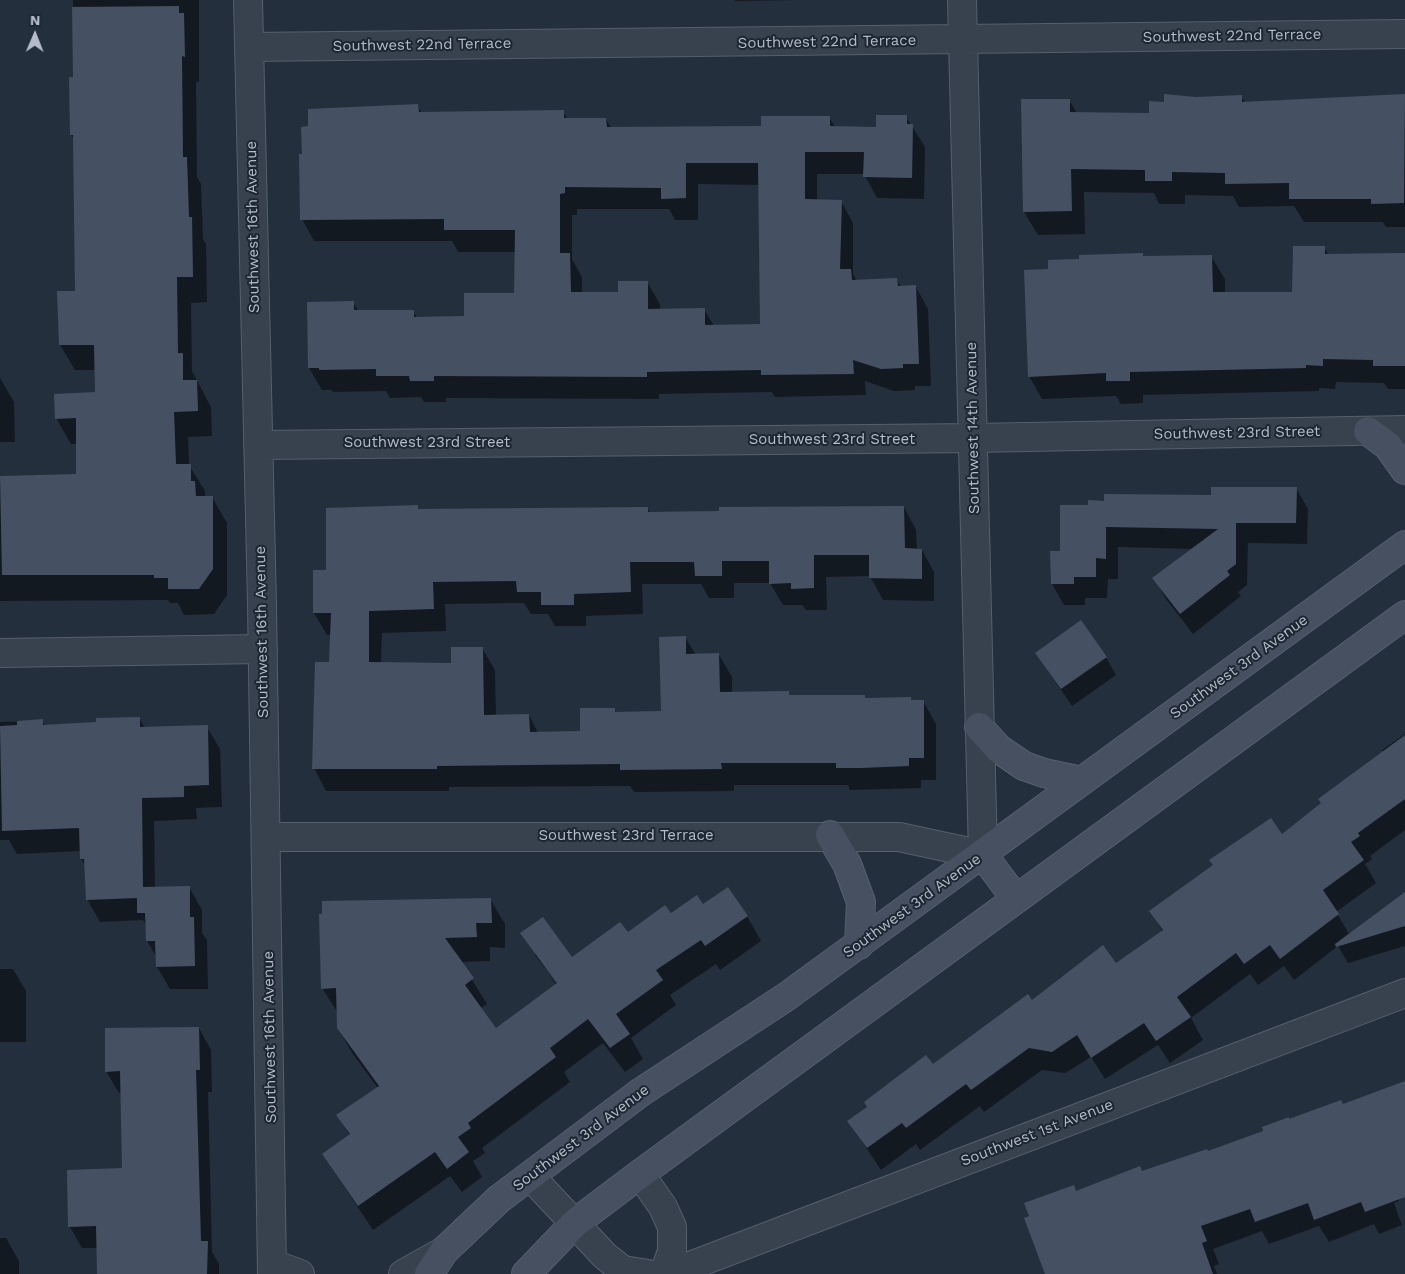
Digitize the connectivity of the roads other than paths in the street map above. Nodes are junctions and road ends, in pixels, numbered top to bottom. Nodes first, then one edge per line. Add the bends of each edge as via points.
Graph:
1 (248, 0) edge
2 (962, 0) edge
3 (1405, 34) edge
4 (963, 40) junction
5 (250, 47) junction
6 (1405, 430) edge
7 (1368, 431) junction
8 (973, 438) junction
9 (258, 445) junction
10 (1405, 470) edge
11 (1405, 546) edge
12 (1405, 615) edge
13 (263, 649) junction
14 (0, 653) edge
15 (979, 727) junction
16 (1082, 781) junction
17 (830, 835) junction
18 (267, 837) junction
19 (983, 855) junction
20 (1016, 899) junction
21 (859, 944) junction
22 (1405, 993) edge
23 (640, 1174) junction
24 (530, 1176) junction
25 (575, 1223) junction
26 (444, 1251) junction
27 (274, 1271) edge
28 (300, 1274) edge
29 (404, 1274) edge
30 (429, 1274) edge
31 (526, 1274) edge
32 (648, 1274) edge
33 (664, 1274) edge
34 (669, 1274) edge

1 - 5 street, Southwest 16th Avenue
2 - 4 street, Southwest 14th Avenue
3 - 4 street, Southwest 22nd Terrace
4 - 5 street, Southwest 22nd Terrace
4 - 8 street, Southwest 14th Avenue
5 - 9 street, Southwest 16th Avenue
6 - 7 street, Southwest 23rd Street
7 - 8 street, Southwest 23rd Street
7 - 10 main road via 1399,457
8 - 9 street, Southwest 23rd Street
8 - 15 street, Southwest 14th Avenue
9 - 13 street, Southwest 16th Avenue
11 - 16 main road, Southwest 3rd Avenue
12 - 20 main road
13 - 14 street
13 - 18 street, Southwest 16th Avenue
15 - 16 main road via 998,749 1024,766 1044,774
15 - 19 street, Southwest 14th Avenue
16 - 19 main road, Southwest 3rd Avenue
17 - 18 street, Southwest 23rd Terrace
17 - 19 street, Southwest 23rd Terrace via 900,837
17 - 21 main road via 847,864 860,902
18 - 27 street, Southwest 16th Avenue
19 - 20 main road
19 - 21 main road, Southwest 3rd Avenue
20 - 23 main road
21 - 24 main road, Southwest 3rd Avenue via 786,997 641,1092
22 - 34 street, Southwest 1st Avenue
23 - 25 main road
23 - 33 street via 663,1207 672,1227 672,1251
24 - 25 street
24 - 26 main road, Southwest 3rd Avenue
25 - 31 main road
25 - 32 street via 605,1256 623,1270
26 - 29 street
26 - 30 main road, Southwest 3rd Avenue
27 - 28 street, Southwest 16th Avenue

